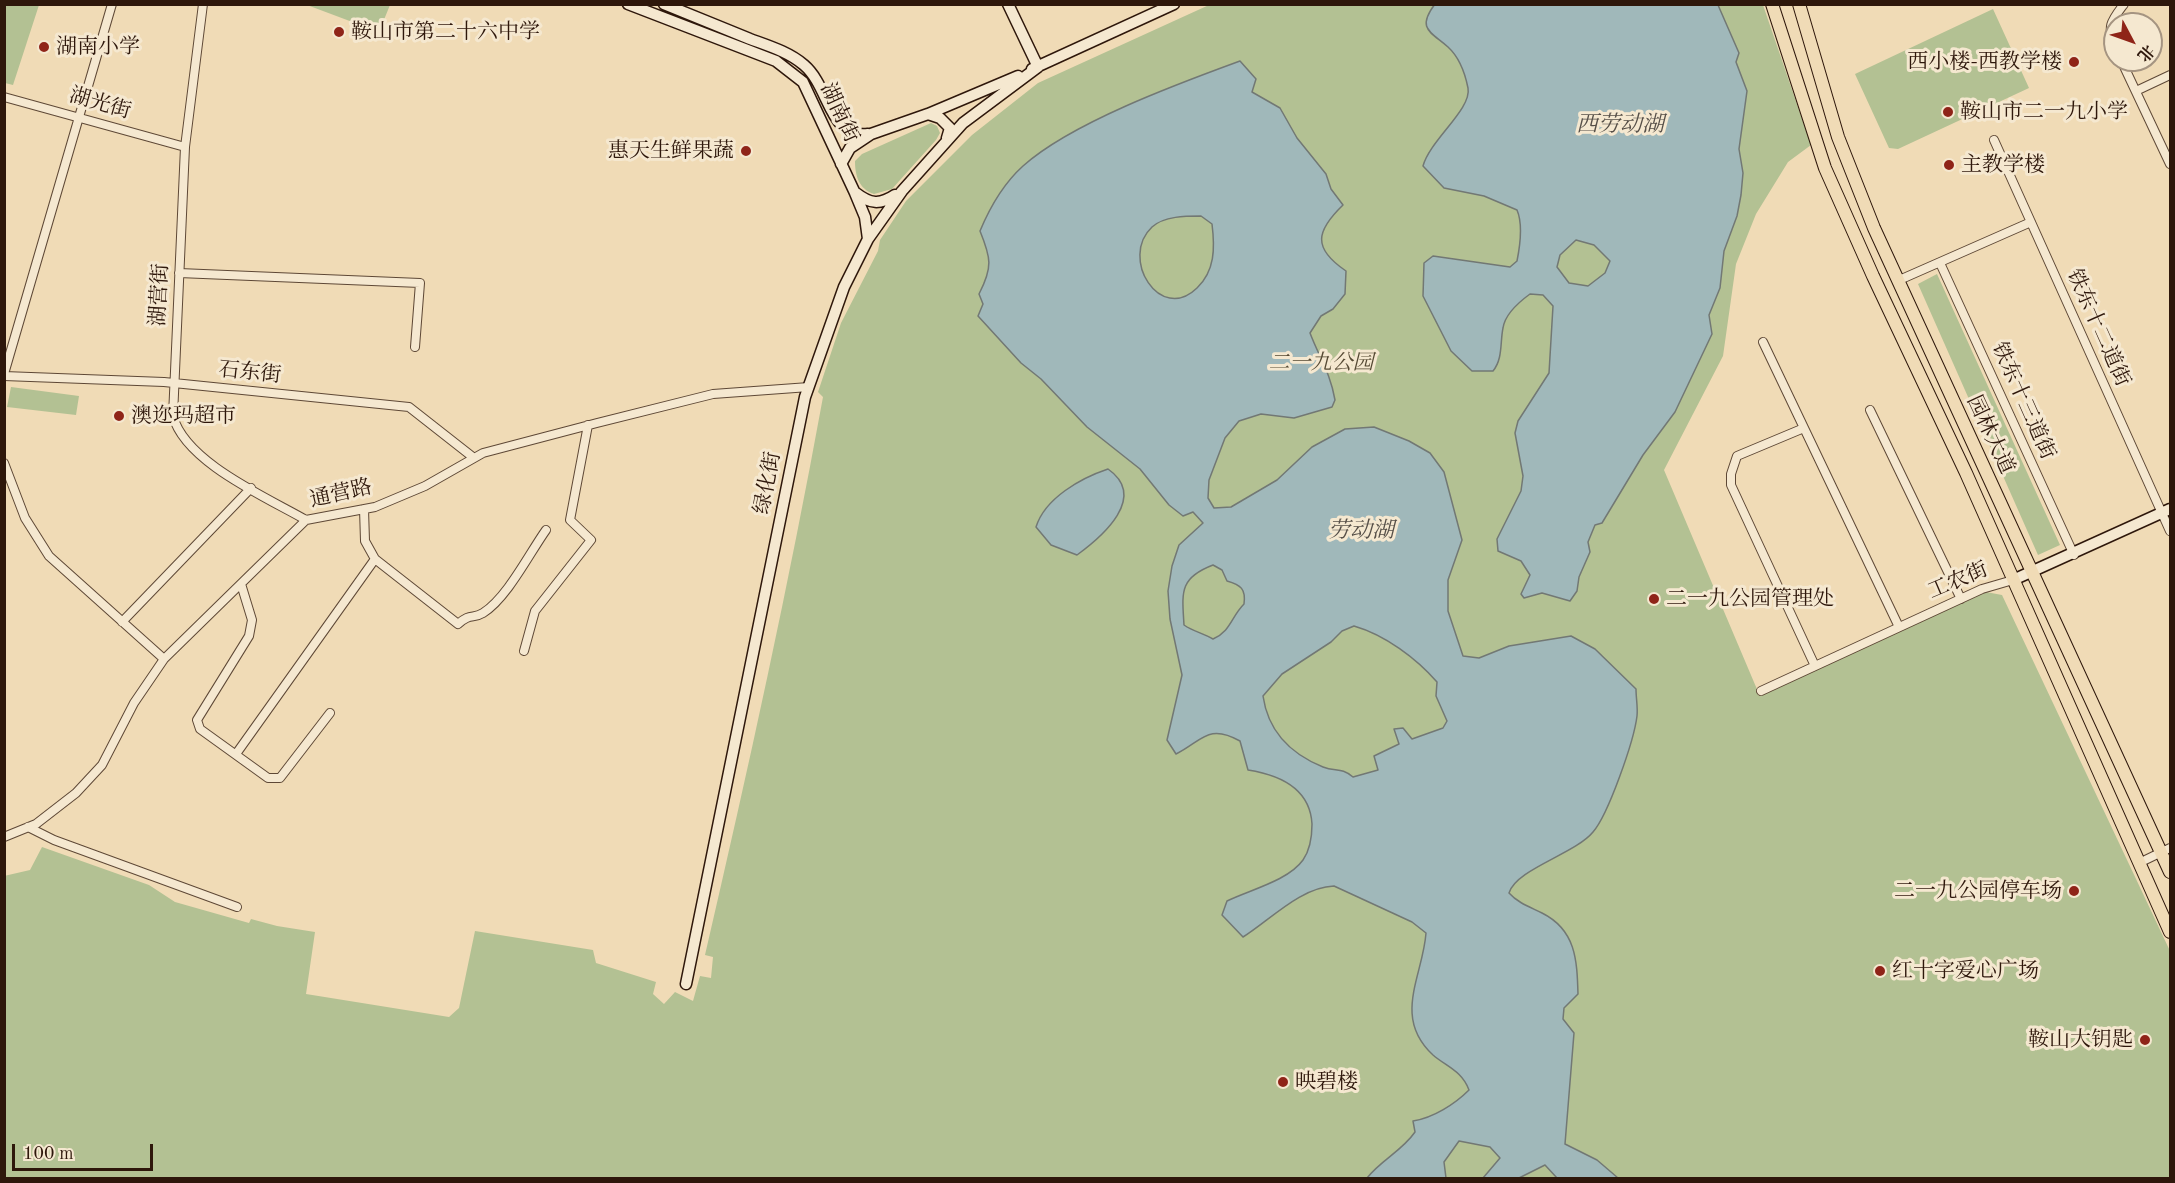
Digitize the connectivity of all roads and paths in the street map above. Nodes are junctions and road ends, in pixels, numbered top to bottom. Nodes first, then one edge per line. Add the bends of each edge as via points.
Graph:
1 (112, 4) edge
2 (203, 4) edge
3 (628, 4) edge
4 (664, 4) edge
5 (1008, 4) edge
6 (1174, 4) edge
7 (1772, 4) edge
8 (1799, 4) edge
9 (1038, 67) junction
10 (2127, 72) edge
11 (2170, 75) edge
12 (2136, 91) junction
13 (4, 97) edge
14 (928, 114) junction
15 (79, 117) junction
16 (871, 134) junction
17 (1994, 140) dead end
18 (945, 141) junction
19 (185, 147) junction
20 (841, 164) junction
21 (2170, 164) edge
22 (902, 191) junction
23 (855, 193) junction
24 (2031, 222) junction
25 (868, 239) junction
26 (1940, 263) junction
27 (179, 273) junction
28 (1897, 281) junction
29 (1763, 342) dead end
30 (416, 347) dead end
31 (4, 375) edge
32 (174, 383) junction
33 (809, 387) junction
34 (1870, 410) dead end
35 (588, 425) junction
36 (1804, 428) junction
37 (474, 458) junction
38 (4, 463) edge
39 (251, 488) junction
40 (363, 509) junction
41 (2166, 511) edge
42 (306, 520) junction
43 (546, 530) dead end
44 (2170, 531) edge
45 (2074, 555) junction
46 (375, 559) junction
47 (2032, 573) junction
48 (2013, 580) junction
49 (241, 584) junction
50 (2039, 589) junction
51 (1961, 599) junction
52 (122, 622) junction
53 (1899, 627) junction
54 (524, 651) dead end
55 (164, 659) junction
56 (1815, 666) junction
57 (1761, 691) dead end
58 (330, 713) dead end
59 (236, 754) junction
60 (28, 827) junction
61 (4, 837) edge
62 (2166, 850) edge
63 (2139, 863) junction
64 (2170, 872) edge
65 (237, 907) dead end
66 (2170, 932) edge
67 (686, 984) dead end

1 - 15 street
2 - 19 street, 湖营街
3 - 20 main road, 湖南街 via 776,61 796,75 808,89
4 - 16 main road, 湖南街 via 794,57 819,81 845,130 852,135
5 - 9 main road
6 - 9 main road, 绿化街
7 - 48 main road via 1825,168
8 - 28 main road, 园林大道 via 1838,136
9 - 14 main road, 绿化街
9 - 18 main road, 绿化街 via 981,108
10 - 12 street
11 - 12 street
12 - 21 street
13 - 15 street, 湖光街
14 - 16 main road, 绿化街
14 - 18 main road via 940,118 950,128
15 - 19 street, 湖光街
15 - 31 street
16 - 20 main road, 绿化街 via 850,148
17 - 24 street, 铁东十二道街
18 - 22 main road, 绿化街
19 - 27 street, 湖营街
20 - 23 main road, 湖南街
22 - 23 main road via 875,203
22 - 25 main road, 绿化街
23 - 25 main road, 湖南街 via 865,217
24 - 26 street
24 - 41 street, 铁东十二道街
25 - 33 main road, 绿化街 via 844,287
26 - 28 street
26 - 45 street, 铁东十三道街
27 - 30 street via 420,283
27 - 32 street, 湖营街
28 - 47 main road, 园林大道
29 - 36 street
31 - 32 street, 石东街
32 - 37 street, 石东街 via 409,407
32 - 39 street, 湖营街 via 173,416 177,431 222,472
33 - 35 street, 通营路 via 713,394
33 - 67 main road, 绿化街
34 - 51 street
35 - 37 street, 通营路
35 - 54 street via 570,520 591,540 535,611
36 - 53 street
36 - 56 street via 1737,456 1731,485
37 - 40 street, 通营路 via 425,486
38 - 52 street via 25,518 49,556
39 - 42 street, 湖营街
39 - 52 street
40 - 42 street, 通营路
40 - 46 street via 364,541
41 - 44 street, 铁东十二道街
41 - 45 main road, 工农街
42 - 49 street, 通营路
43 - 46 street via 501,596 481,615 467,616 458,624
45 - 47 main road, 工农街
46 - 59 street
47 - 48 main road, 工农街
47 - 50 main road, 园林大道
48 - 50 main road via 2030,580
48 - 51 street, 工农街
48 - 63 main road
49 - 55 street, 通营路
49 - 59 street via 252,620 249,636 197,720 200,729
50 - 62 main road, 园林大道
51 - 53 street, 工农街
52 - 55 street
53 - 56 street, 工农街
55 - 60 street, 通营路 via 134,703 102,765 76,793
56 - 57 street, 工农街
58 - 59 street via 280,778 268,778
60 - 61 street, 通营路
60 - 65 street
62 - 63 street
62 - 64 main road, 园林大道
63 - 66 main road

